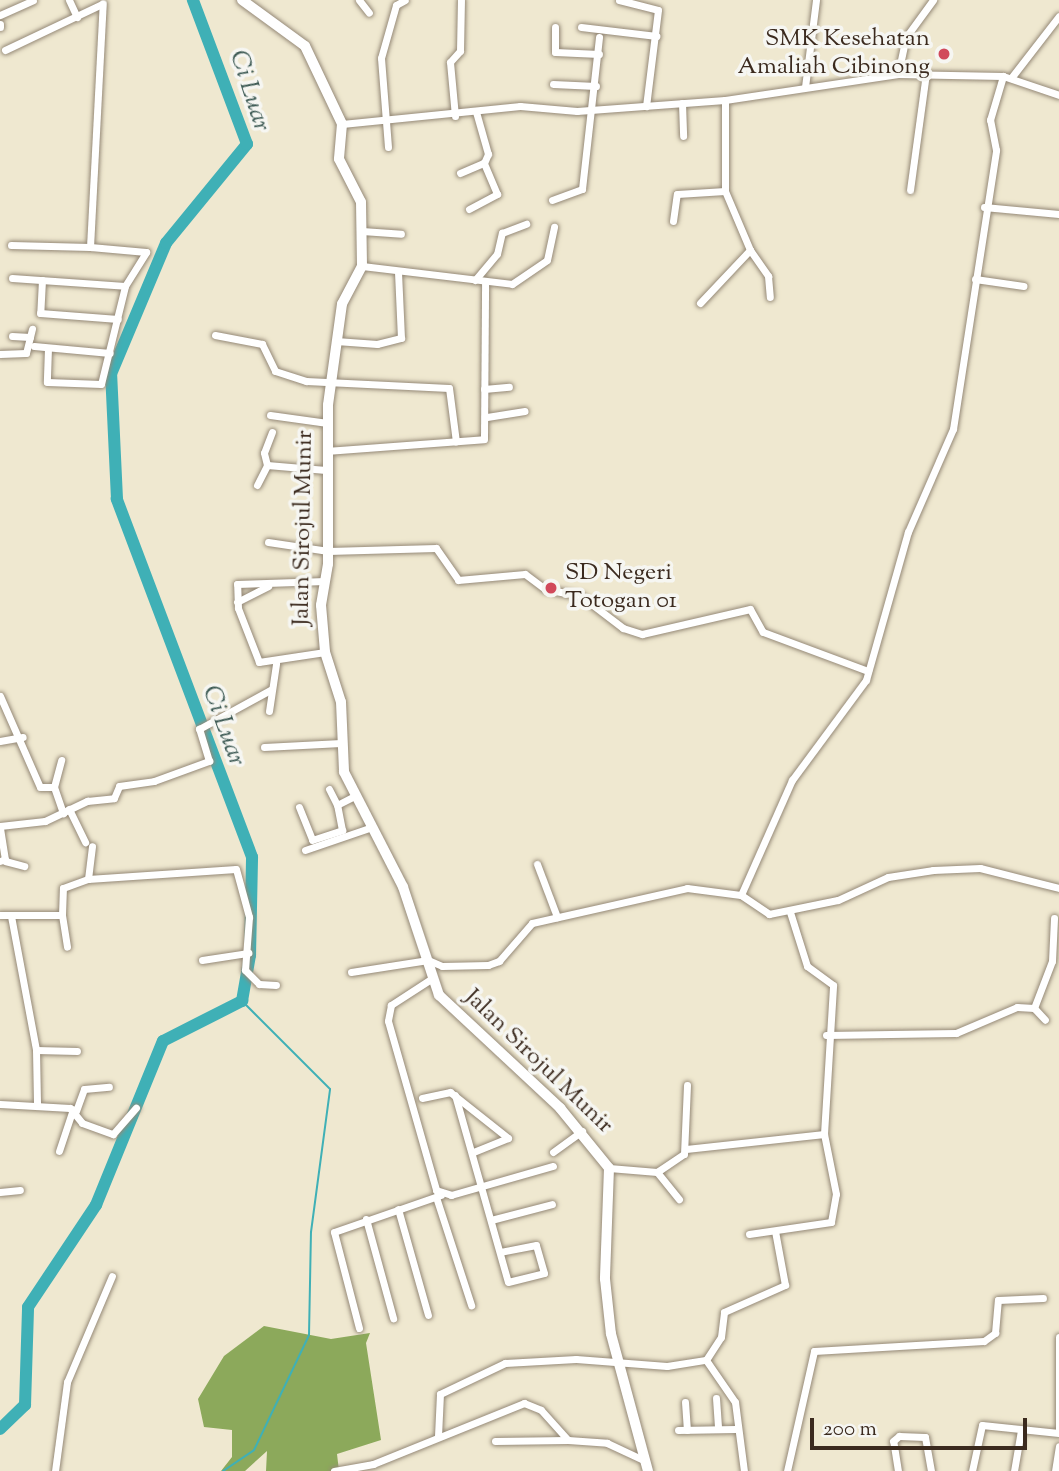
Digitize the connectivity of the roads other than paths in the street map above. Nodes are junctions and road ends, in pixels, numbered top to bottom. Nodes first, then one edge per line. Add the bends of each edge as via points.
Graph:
1 (33, 0) edge
2 (69, 0) edge
3 (242, 0) edge
4 (359, 0) edge
5 (405, 0) edge
6 (461, 0) edge
7 (617, 0) edge
8 (816, 0) edge
9 (933, 0) edge
10 (103, 2) edge
11 (369, 13) dead end
12 (0, 15) edge
13 (1059, 16) edge
14 (77, 17) junction
15 (555, 27) dead end
16 (581, 27) dead end
17 (656, 36) junction
18 (598, 37) dead end
19 (5, 50) dead end
20 (598, 54) junction
21 (926, 73) junction
22 (898, 74) junction
23 (1007, 77) junction
24 (553, 84) dead end
25 (596, 86) junction
26 (805, 87) junction
27 (1059, 95) edge
28 (725, 100) junction
29 (682, 103) junction
30 (646, 106) junction
31 (592, 110) junction
32 (476, 113) junction
33 (455, 116) junction
34 (384, 118) junction
35 (342, 124) junction
36 (683, 136) dead end
37 (388, 147) dead end
38 (484, 163) junction
39 (460, 173) dead end
40 (910, 190) dead end
41 (725, 191) junction
42 (552, 200) dead end
43 (984, 207) junction
44 (469, 209) dead end
45 (1059, 214) edge
46 (673, 221) dead end
47 (526, 224) dead end
48 (554, 228) dead end
49 (362, 231) junction
50 (401, 234) dead end
51 (12, 245) dead end
52 (90, 247) junction
53 (750, 250) junction
54 (362, 266) junction
55 (398, 273) junction
56 (12, 278) dead end
57 (975, 279) junction
58 (42, 280) junction
59 (475, 280) junction
60 (485, 284) junction
61 (125, 286) junction
62 (1023, 286) dead end
63 (770, 298) dead end
64 (700, 303) dead end
65 (118, 319) junction
66 (12, 335) dead end
67 (215, 335) dead end
68 (337, 341) junction
69 (34, 346) dead end
70 (48, 348) junction
71 (110, 353) junction
72 (0, 354) edge
73 (331, 385) junction
74 (509, 387) dead end
75 (484, 389) junction
76 (525, 411) dead end
77 (270, 415) dead end
78 (487, 417) junction
79 (327, 423) junction
80 (272, 432) dead end
81 (456, 442) junction
82 (326, 451) junction
83 (267, 465) junction
84 (326, 470) junction
85 (257, 485) dead end
86 (268, 542) dead end
87 (328, 551) junction
88 (325, 581) junction
89 (268, 586) junction
90 (237, 602) junction
91 (325, 652) junction
92 (276, 664) junction
93 (869, 671) junction
94 (272, 689) junction
95 (0, 696) edge
96 (269, 711) dead end
97 (23, 737) junction
98 (0, 741) edge
99 (341, 743) junction
100 (264, 747) dead end
101 (61, 760) dead end
102 (54, 787) junction
103 (329, 789) dead end
104 (355, 796) junction
105 (337, 805) junction
106 (299, 807) dead end
107 (66, 811) junction
108 (0, 827) edge
109 (372, 827) junction
110 (306, 850) dead end
111 (3, 861) edge
112 (537, 864) dead end
113 (24, 866) dead end
114 (88, 878) junction
115 (1059, 888) edge
116 (741, 895) junction
117 (790, 912) junction
118 (0, 915) edge
119 (11, 915) junction
120 (62, 915) junction
121 (557, 917) junction
122 (1054, 918) dead end
123 (67, 947) dead end
124 (248, 953) junction
125 (1056, 959) edge
126 (202, 960) dead end
127 (428, 960) junction
128 (351, 972) dead end
129 (431, 979) junction
130 (276, 985) dead end
131 (1034, 1008) junction
132 (1045, 1020) dead end
133 (827, 1035) junction
134 (36, 1051) junction
135 (76, 1051) dead end
136 (687, 1085) dead end
137 (109, 1087) dead end
138 (455, 1095) junction
139 (422, 1098) dead end
140 (0, 1104) edge
141 (37, 1104) junction
142 (136, 1108) dead end
143 (75, 1110) junction
144 (476, 1113) junction
145 (462, 1117) junction
146 (582, 1131) junction
147 (824, 1134) junction
148 (686, 1149) junction
149 (59, 1151) dead end
150 (473, 1152) junction
151 (553, 1152) dead end
152 (553, 1166) dead end
153 (609, 1168) junction
154 (657, 1172) junction
155 (482, 1187) junction
156 (20, 1191) dead end
157 (0, 1192) edge
158 (439, 1196) junction
159 (679, 1199) dead end
160 (552, 1204) dead end
161 (398, 1209) junction
162 (366, 1219) junction
163 (491, 1220) junction
164 (775, 1231) junction
165 (749, 1234) dead end
166 (501, 1252) junction
167 (112, 1276) dead end
168 (1043, 1298) dead end
169 (471, 1305) dead end
170 (428, 1315) dead end
171 (393, 1318) dead end
172 (359, 1328) dead end
173 (1059, 1337) edge
174 (706, 1360) junction
175 (619, 1364) junction
176 (716, 1398) dead end
177 (685, 1402) dead end
178 (1058, 1412) edge
179 (718, 1429) junction
180 (736, 1429) junction
181 (678, 1430) dead end
182 (687, 1430) junction
183 (1021, 1430) junction
184 (1059, 1431) edge
185 (438, 1436) junction
186 (568, 1440) junction
187 (495, 1441) dead end
188 (1059, 1446) edge
189 (642, 1459) junction
190 (55, 1471) edge
191 (334, 1471) edge
192 (648, 1471) edge
193 (744, 1471) edge
194 (787, 1471) edge
195 (898, 1471) edge
196 (931, 1471) edge
197 (972, 1471) edge
198 (1014, 1471) edge
199 (1055, 1471) edge

1 - 12 street
2 - 14 street
3 - 35 street, Jalan Sirojul Munir via 265,23 303,43
4 - 11 street
5 - 34 street via 396,5 381,58
6 - 33 street via 460,51 450,62
7 - 17 street via 657,8
8 - 26 street
9 - 22 street via 906,37
10 - 14 street
10 - 52 street
13 - 23 street
14 - 19 street
15 - 20 street via 555,52
16 - 17 street
17 - 30 street
18 - 20 street
20 - 25 street
21 - 22 street
21 - 23 street
21 - 40 street
22 - 26 street
23 - 27 street
23 - 43 street via 990,120 996,150
24 - 25 street
25 - 31 street
26 - 28 street
28 - 29 street
28 - 41 street
29 - 30 street
29 - 36 street
30 - 31 street
31 - 32 street via 520,106
31 - 42 street via 582,190
32 - 33 street
32 - 38 street via 487,150
33 - 34 street
34 - 35 street
34 - 37 street
35 - 49 street, Jalan Sirojul Munir via 338,153 359,190
38 - 39 street
38 - 44 street via 497,194
41 - 46 street via 677,194
41 - 53 street
43 - 45 street
43 - 57 street
47 - 59 street via 502,233 499,251
48 - 60 street via 547,260 531,277
49 - 50 street
49 - 54 street, Jalan Sirojul Munir
51 - 52 street
52 - 61 street via 146,252
53 - 63 street via 768,275
53 - 64 street
54 - 55 street
54 - 68 street, Jalan Sirojul Munir via 342,304
55 - 59 street
55 - 68 street via 401,338 377,344
56 - 58 street
57 - 62 street
57 - 93 street via 953,429 908,532
58 - 61 street
58 - 65 street via 40,313
59 - 60 street
60 - 75 street
61 - 65 street
65 - 71 street
66 - 72 street via 31,333 24,354
67 - 73 street via 253,340 275,371
68 - 73 street, Jalan Sirojul Munir
69 - 70 street
70 - 71 street
70 - 71 street via 47,382 101,384
73 - 79 street, Jalan Sirojul Munir
73 - 81 street via 449,388
74 - 75 street
75 - 78 street
76 - 78 street
77 - 79 street
78 - 81 street via 484,439
79 - 82 street, Jalan Sirojul Munir
80 - 83 street via 264,453
81 - 82 street
82 - 84 street, Jalan Sirojul Munir
83 - 84 street
83 - 85 street
84 - 87 street, Jalan Sirojul Munir
86 - 87 street
87 - 88 street, Jalan Sirojul Munir
87 - 93 street via 436,548 458,580 525,574 545,589 581,596 623,628 642,634 750,609 753,625 763,632
88 - 89 street
88 - 91 street, Jalan Sirojul Munir
89 - 90 street
89 - 90 street via 240,581
90 - 92 street via 257,658
91 - 92 street
91 - 99 street, Jalan Sirojul Munir via 341,702
92 - 94 street
93 - 116 street via 855,701 792,780
94 - 96 street
94 - 107 street via 199,729 209,761 154,781 119,786 115,798
95 - 97 street
97 - 98 street
97 - 102 street via 40,787
99 - 100 street
99 - 104 street, Jalan Sirojul Munir via 344,772
101 - 102 street
102 - 107 street
103 - 105 street
104 - 105 street
104 - 109 street, Jalan Sirojul Munir
105 - 106 street via 342,830 312,840
107 - 108 street
107 - 114 street via 89,844
108 - 111 street
109 - 110 street
109 - 127 street, Jalan Sirojul Munir via 403,887
111 - 113 street
112 - 121 street
114 - 120 street via 63,888
114 - 124 street via 236,869 248,910
115 - 117 street via 980,868 933,870 888,877 838,900
116 - 117 street via 763,912
116 - 121 street via 687,888
117 - 133 street via 807,967 834,985
118 - 119 street
119 - 120 street
119 - 134 street
120 - 123 street
121 - 127 street via 527,925 503,957 488,965 442,966
122 - 125 street
124 - 126 street
124 - 130 street via 247,974 259,985
125 - 131 street
127 - 128 street
127 - 129 street, Jalan Sirojul Munir
129 - 146 street, Jalan Sirojul Munir via 461,1020
129 - 158 street via 391,1005 388,1021
131 - 132 street
131 - 133 street via 1006,1010 956,1033
133 - 147 street
134 - 135 street
134 - 141 street
136 - 148 street
137 - 143 street via 84,1089
138 - 139 street
138 - 144 street
138 - 145 street
140 - 141 street
141 - 143 street
142 - 143 street via 113,1134 82,1123
143 - 149 street
144 - 145 street
144 - 150 street via 509,1140
145 - 150 street
146 - 151 street
146 - 153 street, Jalan Sirojul Munir
147 - 148 street
147 - 164 street via 836,1194 831,1222
148 - 154 street
150 - 155 street
152 - 155 street
153 - 154 street
153 - 175 street, Jalan Sirojul Munir via 605,1279
154 - 159 street
155 - 158 street
155 - 163 street
156 - 157 street
158 - 161 street
158 - 169 street
160 - 163 street
161 - 162 street
161 - 170 street
162 - 171 street
162 - 172 street via 334,1232
163 - 166 street
164 - 165 street
164 - 174 street via 785,1284 724,1312 721,1338
166 - 166 street via 536,1245 544,1273 510,1284
167 - 190 street via 67,1382
168 - 194 street via 998,1300 995,1333 984,1341 817,1349 790,1437
173 - 178 street
174 - 175 street
174 - 180 street via 733,1396
175 - 185 street via 522,1360 497,1366 440,1395
175 - 189 street, Jalan Sirojul Munir
176 - 179 street
177 - 182 street
178 - 184 street
179 - 180 street
179 - 182 street
180 - 193 street
181 - 182 street
183 - 184 street
183 - 197 street via 982,1425
183 - 198 street
185 - 186 street via 524,1404 541,1410
185 - 191 street via 373,1464
186 - 187 street
186 - 189 street via 607,1443
188 - 199 street
189 - 192 street, Jalan Sirojul Munir
195 - 196 street via 893,1441 899,1436 925,1437

